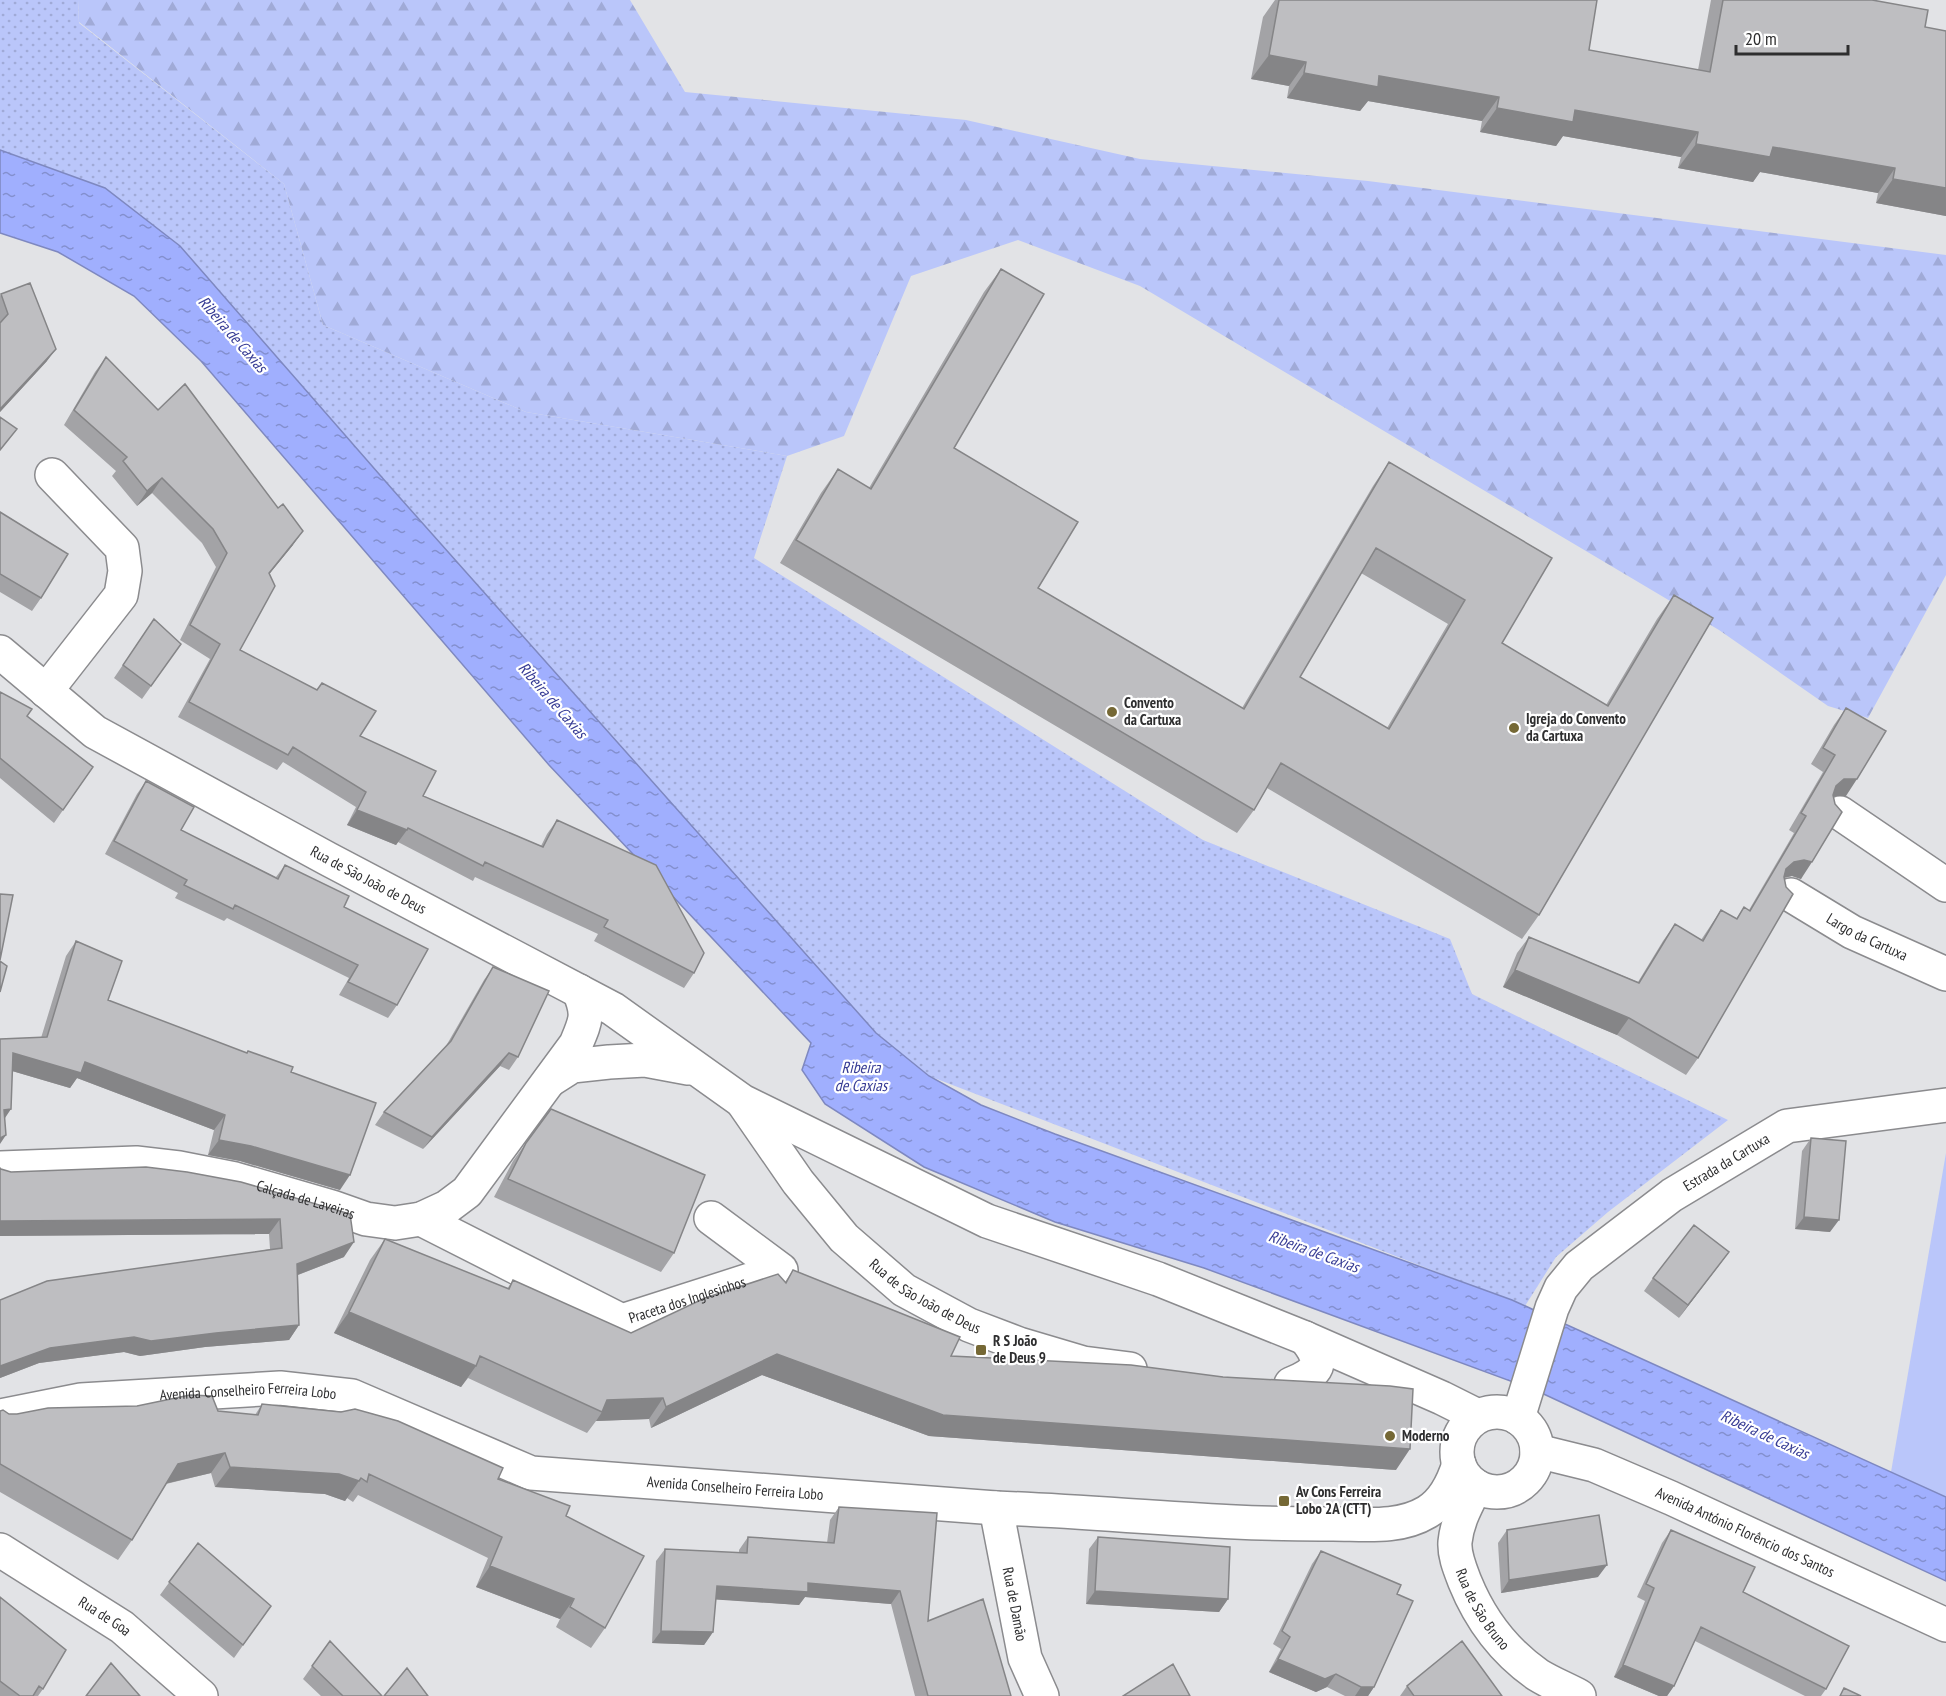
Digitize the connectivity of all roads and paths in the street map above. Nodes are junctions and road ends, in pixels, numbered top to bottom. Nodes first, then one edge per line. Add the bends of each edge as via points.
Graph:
1 (52, 475) dead end
2 (0, 652) edge
3 (46, 691) junction
4 (1840, 813) edge
5 (1946, 885) edge
6 (1791, 896) edge
7 (1946, 974) edge
8 (579, 991) junction
9 (701, 1071) junction
10 (549, 1081) junction
11 (742, 1101) junction
12 (1946, 1105) edge
13 (834, 1146) junction
14 (0, 1168) edge
15 (798, 1182) junction
16 (711, 1218) dead end
17 (422, 1219) junction
18 (1305, 1338) junction
19 (1160, 1374) edge
20 (1258, 1383) edge
21 (1291, 1384) junction
22 (1442, 1398) junction
23 (1521, 1407) junction
24 (0, 1416) edge
25 (1478, 1416) junction
26 (1537, 1451) junction
27 (1468, 1475) junction
28 (996, 1508) junction
29 (0, 1550) edge
30 (1946, 1625) edge
31 (201, 1696) edge
32 (1041, 1696) edge
33 (1579, 1696) edge

1 - 3 street via 122,548 125,571 121,595
2 - 3 street, Rua de São João de Deus
3 - 8 street, Rua de São João de Deus via 95,732
4 - 5 street
6 - 7 street, Largo da Cartuxa via 1852,932
8 - 9 street, Rua de São João de Deus via 613,1009
8 - 10 street, Calçada de Laveiras via 586,1009 584,1025 576,1044
9 - 10 street, Calçada de Laveiras via 645,1060 572,1066
9 - 11 street, Rua de São João de Deus
10 - 17 street, Calçada de Laveiras via 467,1192
11 - 13 street, Rua de São João de Deus
11 - 15 street, Rua de São João de Deus
12 - 23 street, Estrada da Cartuxa via 1787,1126 1672,1195 1579,1266 1561,1288
13 - 15 street via 818,1144 804,1148 794,1168
13 - 18 street, Rua de São João de Deus via 987,1221 1158,1279
14 - 17 street, Calçada de Laveiras via 136,1163 235,1179 366,1219 395,1223
15 - 19 street, Rua de São João de Deus via 844,1238 904,1290 960,1320 1019,1344 1083,1362
16 - 17 street, Praceta dos Inglesinhos via 781,1270 622,1321
18 - 21 street via 1317,1353 1317,1366 1309,1377
18 - 22 street, Rua de São João de Deus
20 - 21 street, Rua de São João de Deus
21 - 22 street, Rua de São João de Deus via 1377,1388
22 - 25 street, Rua de São João de Deus
23 - 25 street
23 - 26 street
24 - 28 street, Avenida Conselheiro Ferreira Lobo via 81,1400 280,1388 352,1396 531,1473
25 - 27 street via 1460,1437 1458,1451
26 - 27 street via 1531,1474 1513,1489 1489,1491
26 - 30 street, Avenida António Florêncio dos Santos via 1594,1465
27 - 28 street, Avenida Conselheiro Ferreira Lobo via 1453,1483 1427,1513 1396,1524 1283,1525
27 - 33 street, Rua de São Bruno via 1455,1544 1458,1565 1473,1603 1493,1633 1516,1657 1539,1675
28 - 32 street, Rua de Damão via 1025,1658
29 - 31 street, Rua de Goa via 122,1628

